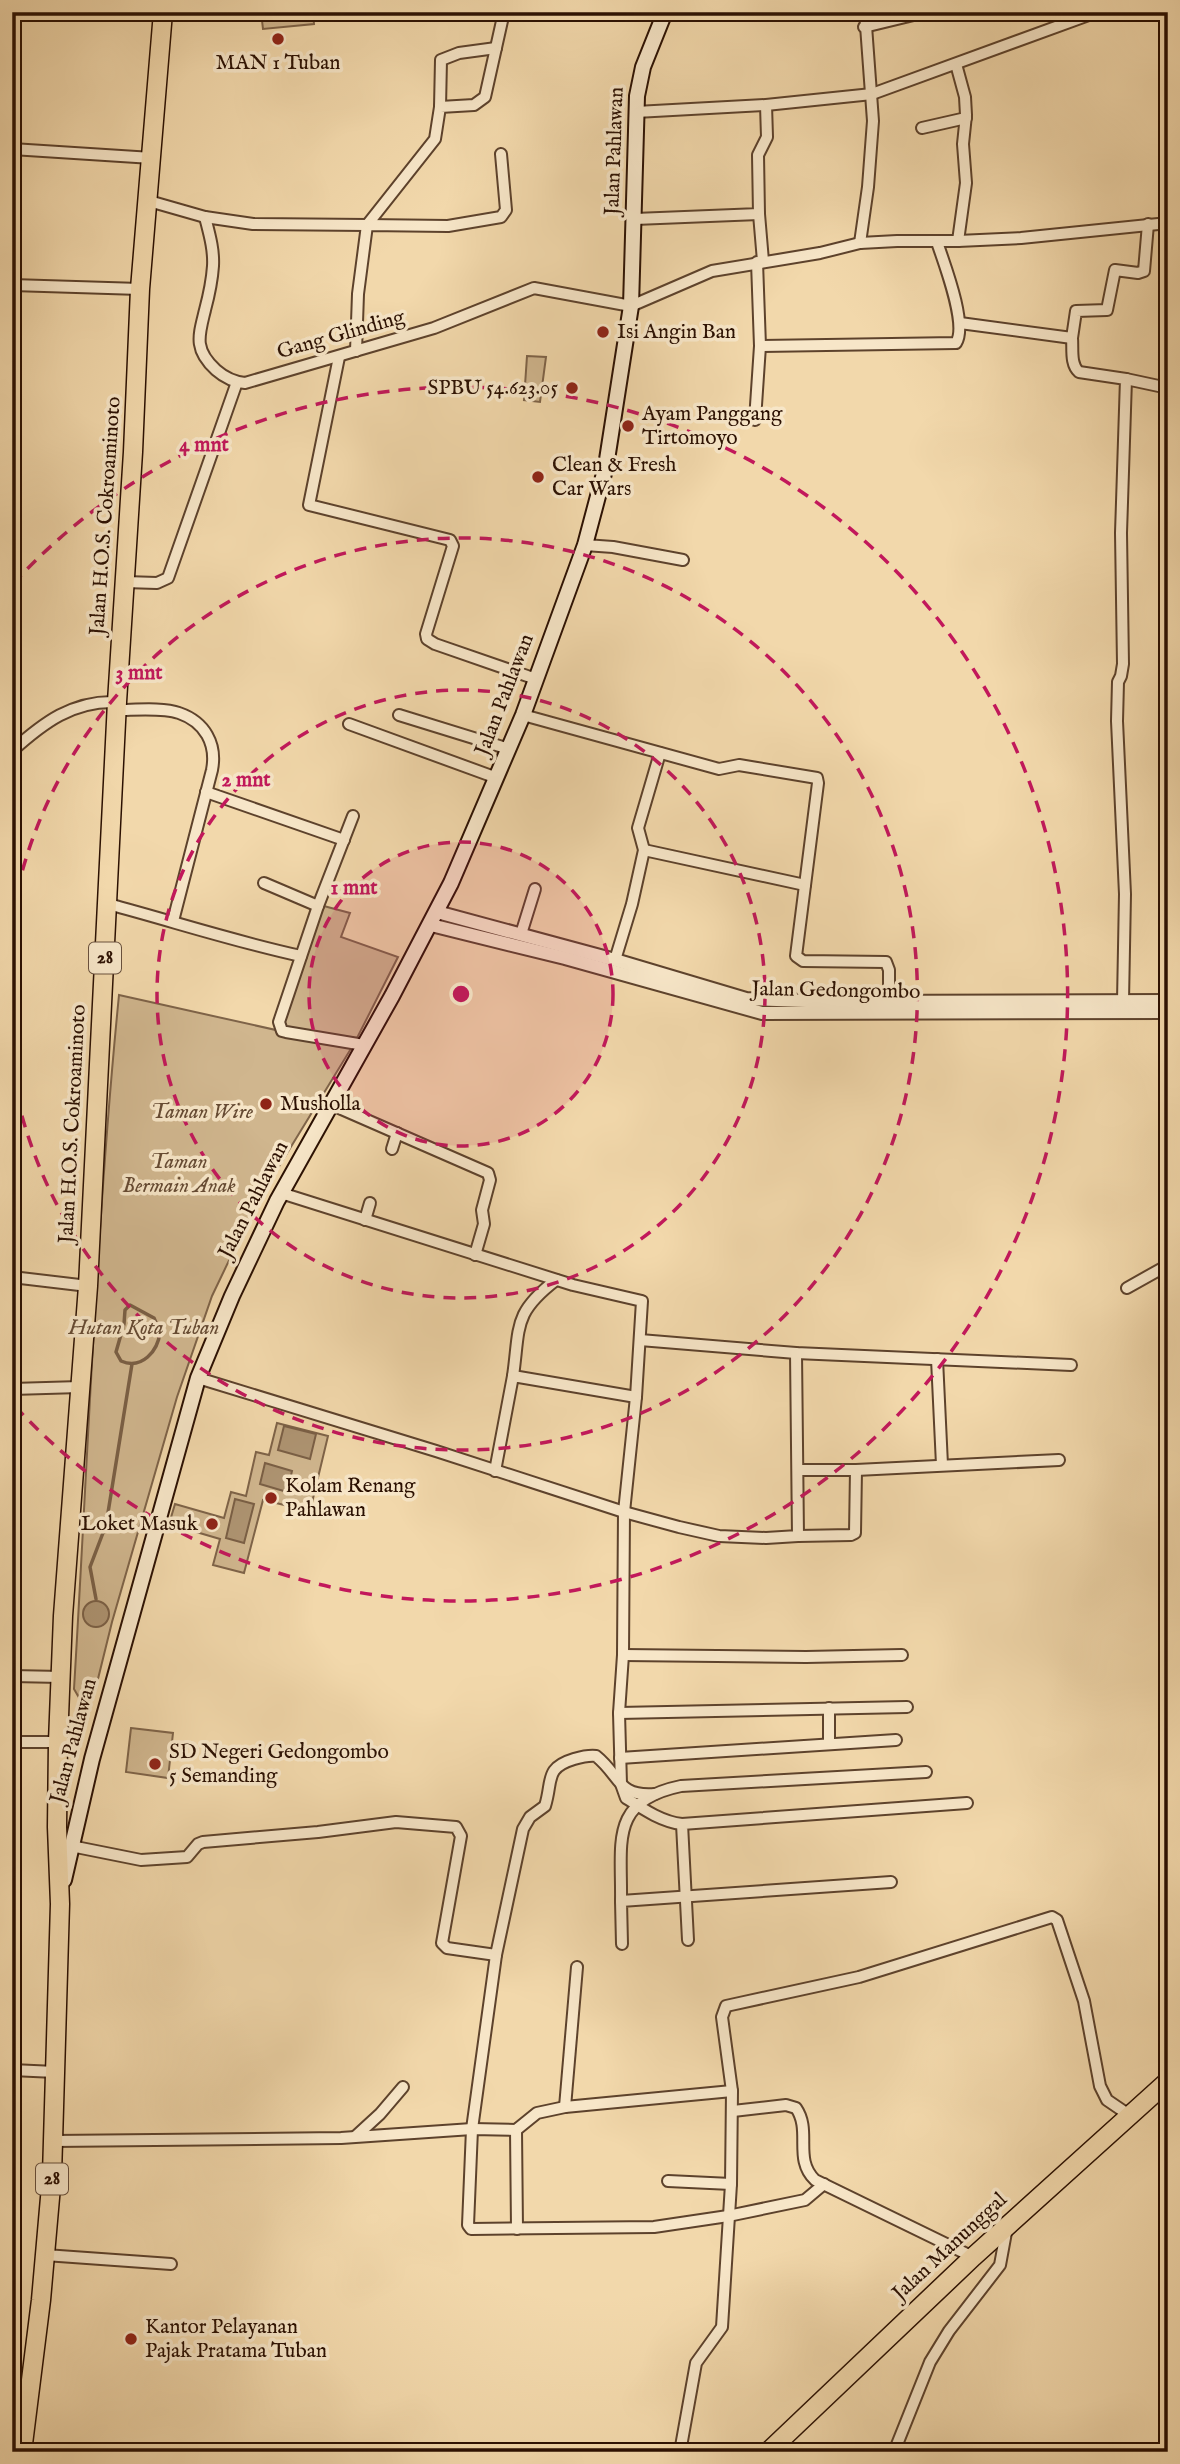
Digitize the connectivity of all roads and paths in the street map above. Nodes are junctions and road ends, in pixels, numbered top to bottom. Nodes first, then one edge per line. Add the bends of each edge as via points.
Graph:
1 (163, 12) edge
2 (504, 12) edge
3 (665, 12) edge
4 (864, 12) edge
5 (926, 12) edge
6 (1097, 12) edge
7 (864, 27) junction
8 (496, 48) junction
9 (956, 64) junction
10 (872, 94) junction
11 (766, 105) junction
12 (440, 107) junction
13 (636, 112) junction
14 (966, 118) junction
15 (922, 128) dead end
16 (12, 149) edge
17 (501, 154) dead end
18 (152, 158) junction
19 (149, 201) junction
20 (759, 214) junction
21 (205, 217) junction
22 (635, 219) junction
23 (1168, 223) edge
24 (1149, 224) junction
25 (367, 225) junction
26 (937, 242) junction
27 (958, 242) junction
28 (859, 243) junction
29 (760, 262) junction
30 (12, 285) edge
31 (140, 289) junction
32 (631, 306) junction
33 (960, 323) junction
34 (1072, 338) junction
35 (760, 346) junction
36 (356, 351) junction
37 (339, 357) junction
38 (1126, 379) junction
39 (237, 382) junction
40 (1168, 388) edge
41 (755, 420) dead end
42 (585, 545) junction
43 (683, 559) dead end
44 (125, 582) junction
45 (536, 679) junction
46 (117, 706) junction
47 (399, 715) dead end
48 (523, 715) junction
49 (349, 724) dead end
50 (509, 749) junction
51 (12, 751) edge
52 (660, 753) junction
53 (497, 778) junction
54 (206, 792) junction
55 (353, 816) dead end
56 (344, 840) junction
57 (644, 850) junction
58 (264, 883) dead end
59 (805, 885) junction
60 (535, 889) dead end
61 (108, 904) junction
62 (318, 906) junction
63 (434, 918) junction
64 (173, 922) junction
65 (521, 934) junction
66 (301, 957) junction
67 (615, 960) junction
68 (1123, 1001) junction
69 (1168, 1001) edge
70 (890, 1002) junction
71 (826, 1007) junction
72 (1168, 1012) edge
73 (364, 1045) junction
74 (330, 1104) junction
75 (397, 1133) junction
76 (392, 1149) dead end
77 (281, 1193) junction
78 (370, 1203) dead end
79 (365, 1220) junction
80 (475, 1255) junction
81 (1168, 1265) edge
82 (12, 1277) edge
83 (556, 1280) junction
84 (88, 1286) junction
85 (1128, 1288) dead end
86 (640, 1340) junction
87 (796, 1353) junction
88 (937, 1359) junction
89 (1071, 1365) dead end
90 (513, 1376) junction
91 (198, 1378) junction
92 (80, 1388) junction
93 (12, 1389) edge
94 (636, 1397) junction
95 (1059, 1460) dead end
96 (942, 1465) junction
97 (799, 1470) junction
98 (856, 1470) junction
99 (495, 1471) junction
100 (624, 1512) junction
101 (798, 1536) junction
102 (623, 1655) junction
103 (902, 1655) dead end
104 (12, 1676) edge
105 (61, 1678) junction
106 (908, 1707) dead end
107 (828, 1708) junction
108 (620, 1713) junction
109 (896, 1740) dead end
110 (12, 1742) edge
111 (58, 1742) junction
112 (829, 1743) junction
113 (620, 1758) junction
114 (926, 1772) dead end
115 (621, 1784) junction
116 (655, 1794) junction
117 (967, 1803) dead end
118 (636, 1805) junction
119 (682, 1824) junction
120 (71, 1846) junction
121 (891, 1882) dead end
122 (686, 1897) junction
123 (621, 1900) junction
124 (60, 1904) junction
125 (688, 1940) dead end
126 (622, 1944) dead end
127 (496, 1955) junction
128 (577, 1967) dead end
129 (12, 2070) edge
130 (55, 2072) junction
131 (1168, 2081) edge
132 (402, 2087) dead end
133 (732, 2091) junction
134 (565, 2107) junction
135 (733, 2112) junction
136 (1129, 2115) junction
137 (472, 2129) junction
138 (516, 2130) junction
139 (356, 2136) junction
140 (53, 2141) junction
141 (667, 2181) dead end
142 (731, 2184) junction
143 (824, 2184) junction
144 (729, 2216) junction
145 (1008, 2224) junction
146 (517, 2229) junction
147 (45, 2255) junction
148 (972, 2257) junction
149 (172, 2264) dead end
150 (22, 2452) edge
151 (680, 2452) edge
152 (768, 2452) edge
153 (894, 2452) edge

1 - 18 highway, Jalan H.O.S. Cokroaminoto / 28
2 - 8 street
3 - 13 main road, Jalan Pahlawan via 643,67
4 - 7 street
5 - 7 street
6 - 9 street
7 - 10 street
8 - 12 street via 483,100 474,106
8 - 12 street via 441,60
9 - 10 street
9 - 14 street
10 - 11 street
10 - 28 street via 871,151
11 - 13 street
11 - 20 street via 767,137 758,155
12 - 25 street via 435,139
13 - 22 main road, Jalan Pahlawan
14 - 15 street
14 - 27 street via 966,183
16 - 18 street
17 - 25 street via 506,210 501,217 449,226
18 - 19 highway, Jalan H.O.S. Cokroaminoto / 28
19 - 21 street
19 - 31 highway, Jalan H.O.S. Cokroaminoto / 28
20 - 22 street
20 - 29 street
21 - 25 street via 253,224
21 - 39 street via 213,268 199,340 214,368
22 - 32 main road, Jalan Pahlawan
23 - 24 street
24 - 27 street
24 - 34 street via 1144,271 1115,270 1107,310 1076,311
25 - 36 street
26 - 27 street
26 - 28 street
26 - 33 street
28 - 29 street
29 - 32 street via 703,274
29 - 35 street
30 - 31 street
31 - 44 highway, Jalan H.O.S. Cokroaminoto / 28
32 - 36 street, Gang Glinding via 534,288 434,328
32 - 42 main road, Jalan Pahlawan via 606,466
33 - 34 street
33 - 35 street via 959,339 951,344
34 - 38 street via 1073,363 1079,372
35 - 41 street
36 - 37 street, Gang Glinding
37 - 39 street, Gang Glinding via 252,382
37 - 45 street via 309,505 450,540 453,547 427,639
38 - 40 street
38 - 68 street via 1123,664 1117,721 1125,894
39 - 44 street via 168,578 157,583
42 - 43 street
42 - 45 main road, Jalan Pahlawan
44 - 46 highway, Jalan H.O.S. Cokroaminoto / 28
45 - 48 main road, Jalan Pahlawan
46 - 51 street via 96,701 80,705 37,729
46 - 54 street via 179,713 195,723 213,743 215,756
46 - 61 highway, Jalan H.O.S. Cokroaminoto / 28
47 - 50 street
48 - 50 main road, Jalan Pahlawan
48 - 52 street
49 - 53 street
50 - 53 main road, Jalan Pahlawan
52 - 57 street via 638,828
52 - 59 street via 719,769 739,765 817,778
53 - 63 main road, Jalan Pahlawan
54 - 56 street
54 - 64 street
55 - 56 street
56 - 62 street
57 - 59 street
57 - 67 street
58 - 62 street
59 - 70 street via 797,958 887,963
60 - 65 street
61 - 64 street
61 - 84 highway, Jalan H.O.S. Cokroaminoto / 28
62 - 66 street
63 - 65 street, Jalan Gedongombo
63 - 71 street, Jalan Gedongombo via 744,1010 762,1013
63 - 73 main road, Jalan Pahlawan
64 - 66 street
65 - 67 street, Jalan Gedongombo
66 - 73 street via 279,1022 282,1031
67 - 71 street, Jalan Gedongombo via 746,999
68 - 69 street, Jalan Gedongombo
68 - 70 street, Jalan Gedongombo
70 - 71 street, Jalan Gedongombo
71 - 72 street, Jalan Gedongombo
73 - 74 main road, Jalan Pahlawan
74 - 75 street
74 - 77 main road, Jalan Pahlawan
75 - 76 street
75 - 80 street via 488,1173 484,1224
77 - 79 street
77 - 91 main road, Jalan Pahlawan
78 - 79 street
79 - 80 street
80 - 83 street
81 - 85 street
82 - 84 street
83 - 86 street via 641,1300
83 - 90 street via 532,1300 521,1317
84 - 92 highway, Jalan H.O.S. Cokroaminoto / 28
86 - 87 street
86 - 94 street
87 - 88 street
87 - 97 street
88 - 89 street
88 - 96 street
90 - 94 street
90 - 99 street
91 - 99 street
91 - 120 main road, Jalan Pahlawan
92 - 93 street
92 - 105 highway, Jalan H.O.S. Cokroaminoto / 28
94 - 100 street
95 - 96 street
96 - 98 street
97 - 98 street
97 - 101 street
98 - 101 street via 855,1533
99 - 100 street
100 - 101 street via 719,1536
100 - 102 street
102 - 103 street
102 - 108 street
104 - 105 street
105 - 111 highway, Jalan H.O.S. Cokroaminoto / 28
106 - 107 street
107 - 108 street
107 - 112 street
108 - 113 street
109 - 112 street
110 - 111 street
111 - 124 highway, Jalan H.O.S. Cokroaminoto / 28
112 - 113 street
113 - 115 street
114 - 116 street via 681,1786
115 - 116 street via 631,1793
115 - 118 street via 625,1797
115 - 127 street via 592,1755 562,1763 552,1771 545,1806 523,1829
116 - 118 street
117 - 119 street
118 - 119 street
118 - 123 street via 622,1829
119 - 122 street
120 - 124 main road, Jalan Pahlawan
120 - 127 street via 141,1860 187,1857 203,1842 397,1822 456,1828 461,1836 442,1943 447,1948
121 - 122 street
122 - 123 street
122 - 125 street
123 - 126 street
124 - 130 highway, Jalan Pahlawan / 28
127 - 137 street
128 - 134 street
129 - 130 street
130 - 140 highway, Jalan Pahlawan / 28
131 - 136 highway, Jalan Manunggal
132 - 139 street
133 - 134 street
133 - 135 street
133 - 136 street via 722,2017 726,2006 859,1977 1052,1917 1057,1920 1084,2001 1100,2086 1107,2100
134 - 138 street via 537,2113
135 - 142 street
135 - 143 street via 786,2105 796,2108 803,2124 805,2167
136 - 145 highway, Jalan Manunggal
137 - 138 street
137 - 139 street
137 - 146 street via 468,2227
138 - 146 street
139 - 140 street
140 - 147 highway, Jalan Pahlawan / 28
141 - 142 street
142 - 144 street
143 - 144 street via 808,2200
143 - 148 street
144 - 146 street via 654,2227
144 - 151 street via 722,2327 696,2362
145 - 148 highway, Jalan Manunggal
145 - 153 street via 1000,2265 930,2362
147 - 149 street
147 - 150 highway, Jalan Pahlawan / 28
148 - 152 highway, Jalan Manunggal

